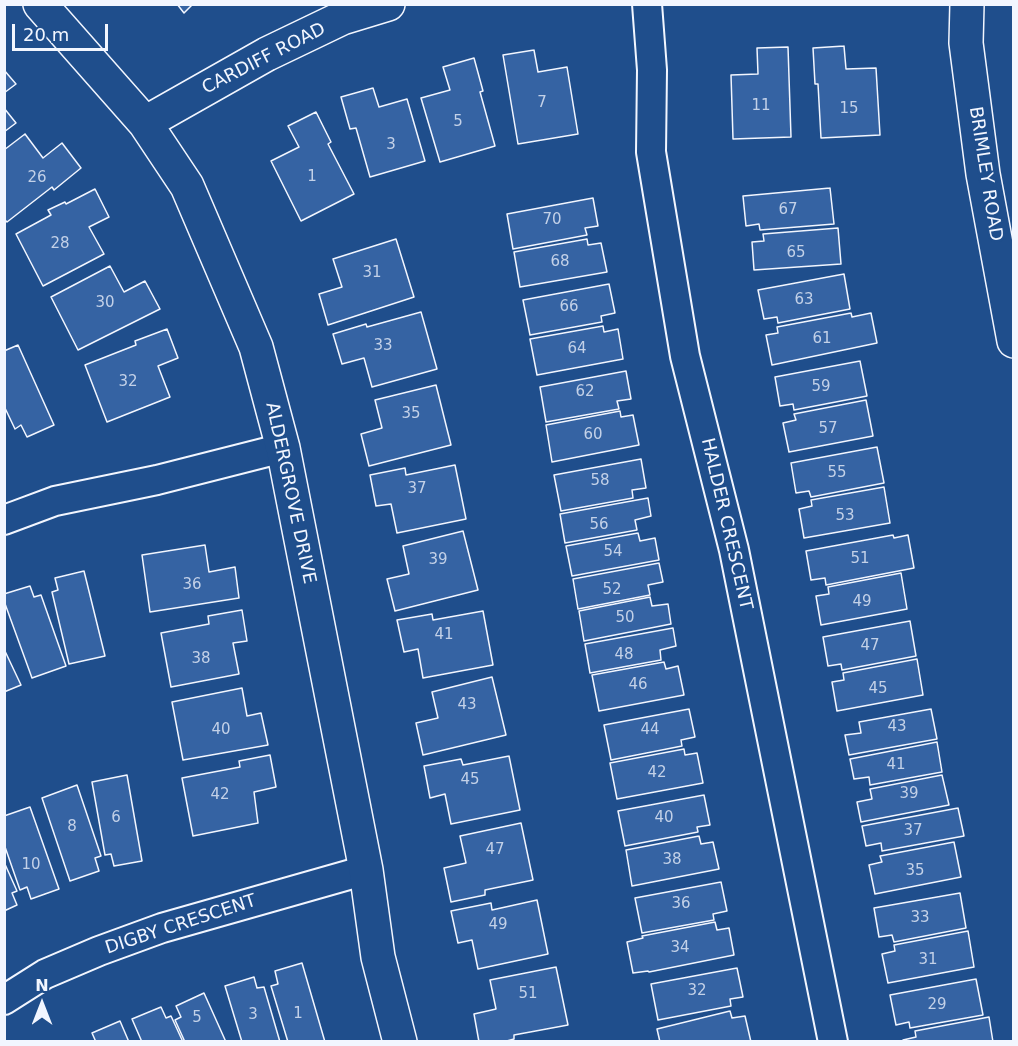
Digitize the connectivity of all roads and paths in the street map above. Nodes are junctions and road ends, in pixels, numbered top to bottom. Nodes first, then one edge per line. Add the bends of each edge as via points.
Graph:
1 (40, 4) edge
2 (388, 4) edge
3 (647, 4) edge
4 (967, 4) edge
5 (145, 123) junction
6 (1014, 341) edge
7 (283, 448) junction
8 (4, 520) edge
9 (366, 870) junction
10 (4, 1000) edge
11 (400, 1041) edge
12 (833, 1041) edge

1 - 5 street, ALDERGROVE DRIVE
2 - 5 street, CARDIFF ROAD via 342,18 267,54
3 - 12 street, HALDER CRESCENT via 652,70 651,152 685,356 734,550
4 - 6 street, BRIMLEY ROAD via 966,43 983,174
5 - 7 street, ALDERGROVE DRIVE via 187,186 256,347
7 - 8 street via 55,501
7 - 9 street, ALDERGROVE DRIVE
9 - 10 street, DIGBY CRESCENT via 162,928 45,974
9 - 11 street, ALDERGROVE DRIVE via 378,957

